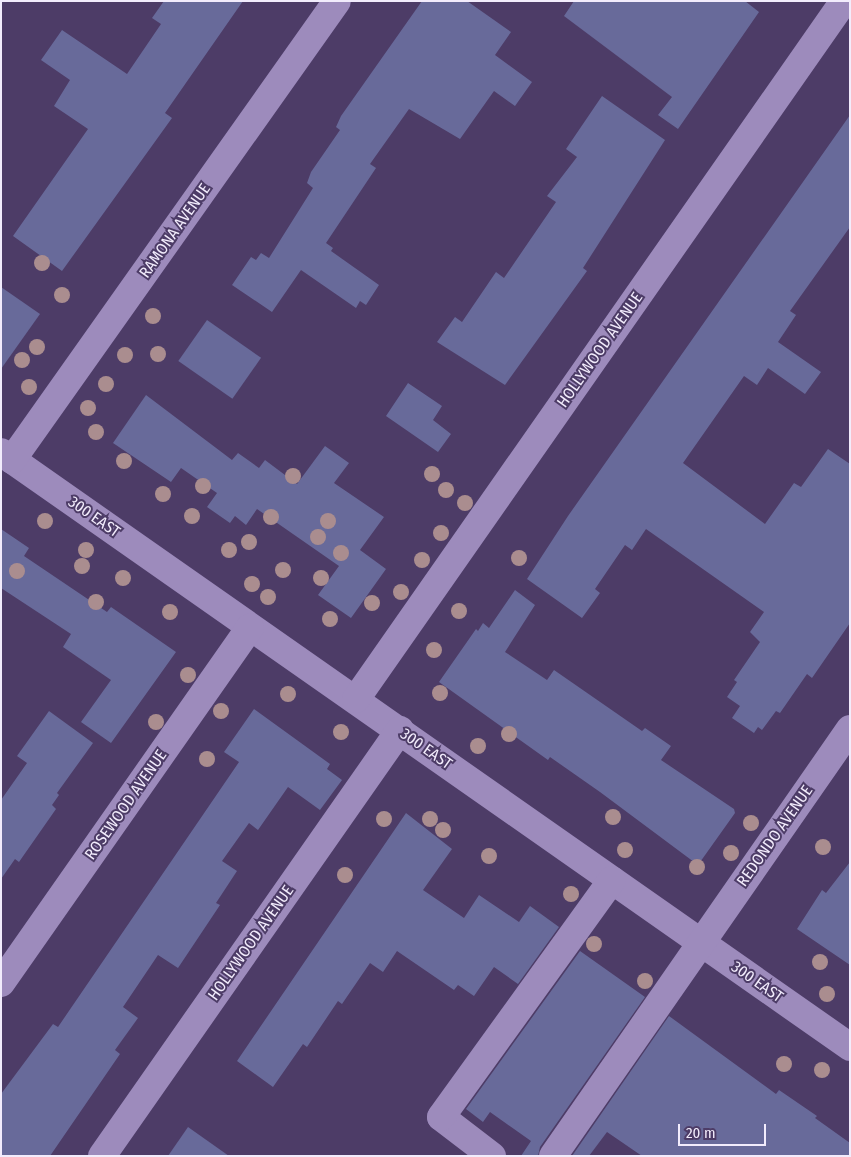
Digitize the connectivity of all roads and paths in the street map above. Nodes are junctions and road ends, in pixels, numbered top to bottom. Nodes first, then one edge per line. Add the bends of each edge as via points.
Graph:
1 (337, 1) edge
2 (844, 1) edge
3 (7, 456) edge
4 (250, 627) junction
5 (356, 699) junction
6 (850, 729) edge
7 (400, 730) junction
8 (841, 761) edge
9 (612, 880) junction
10 (700, 942) junction
11 (1, 983) edge
12 (850, 1047) edge
13 (102, 1156) edge
14 (492, 1156) edge
15 (553, 1156) edge

1 - 3 street, RAMONA AVENUE
2 - 5 street, HOLLYWOOD AVENUE
3 - 4 street, 300 EAST
4 - 5 street, 300 EAST
4 - 11 street, ROSEWOOD AVENUE
5 - 7 street, 300 EAST
6 - 8 street, REDONDO AVENUE
7 - 9 street, 300 EAST
7 - 13 street, HOLLYWOOD AVENUE
8 - 10 street, REDONDO AVENUE
9 - 10 street, 300 EAST
9 - 14 street via 441,1117
10 - 12 street, 300 EAST
10 - 15 street, REDONDO AVENUE via 677,981

